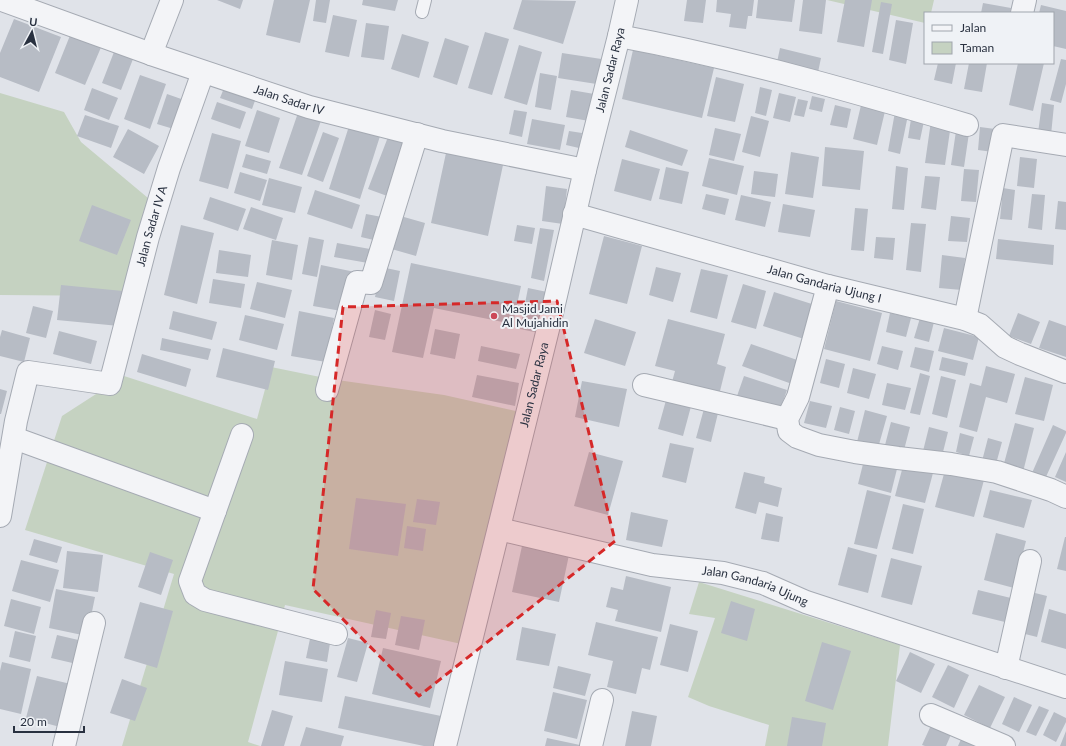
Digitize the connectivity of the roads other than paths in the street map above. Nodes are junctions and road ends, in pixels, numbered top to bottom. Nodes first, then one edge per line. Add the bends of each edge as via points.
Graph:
1 (2, 0) edge
2 (172, 0) edge
3 (426, 0) edge
4 (627, 0) edge
5 (1025, 0) edge
6 (422, 12) dead end
7 (1022, 12) edge
8 (619, 36) junction
9 (150, 54) junction
10 (203, 72) junction
11 (966, 125) dead end
12 (417, 134) junction
13 (1066, 145) edge
14 (585, 170) junction
15 (574, 214) junction
16 (828, 286) junction
17 (965, 319) junction
18 (1066, 372) edge
19 (644, 385) dead end
20 (327, 390) dead end
21 (787, 419) junction
22 (242, 436) dead end
23 (14, 438) junction
24 (1066, 497) edge
25 (215, 510) junction
26 (0, 516) edge
27 (499, 529) junction
28 (1030, 561) dead end
29 (94, 623) dead end
30 (336, 634) dead end
31 (1006, 668) junction
32 (1066, 687) edge
33 (602, 700) dead end
34 (931, 715) dead end
35 (64, 746) edge
36 (444, 746) edge
37 (591, 746) edge
38 (1004, 746) edge

1 - 9 street, Jalan Sadar IV
2 - 9 street
3 - 6 lane
4 - 8 street, Jalan Sadar Raya
5 - 7 street
8 - 11 street via 738,61
8 - 14 street, Jalan Sadar Raya
9 - 10 street, Jalan Sadar IV
10 - 12 street, Jalan Sadar IV via 310,107
10 - 23 street, Jalan Sadar IV A via 148,237 110,384 28,372
12 - 14 street, Jalan Sadar IV
12 - 20 street via 371,283 357,282
13 - 17 street via 1003,135
14 - 15 street, Jalan Sadar Raya
15 - 16 street, Jalan Gandaria Ujung I
15 - 27 street, Jalan Sadar Raya
16 - 17 street, Jalan Gandaria Ujung I
16 - 21 street via 798,397
17 - 18 street, Jalan Gandaria Ujung I via 980,325 1005,347
19 - 21 street
21 - 24 street via 789,431 797,437 819,444 855,452 997,472
22 - 25 street
23 - 25 street
23 - 26 street
25 - 30 street via 190,581 194,594 205,600
27 - 31 street, Jalan Gandaria Ujung via 652,565 722,573 763,583 806,602
27 - 36 street, Jalan Sadar Raya
28 - 31 street
29 - 35 street
31 - 32 street, Jalan Gandaria Ujung
33 - 37 street
34 - 38 street

